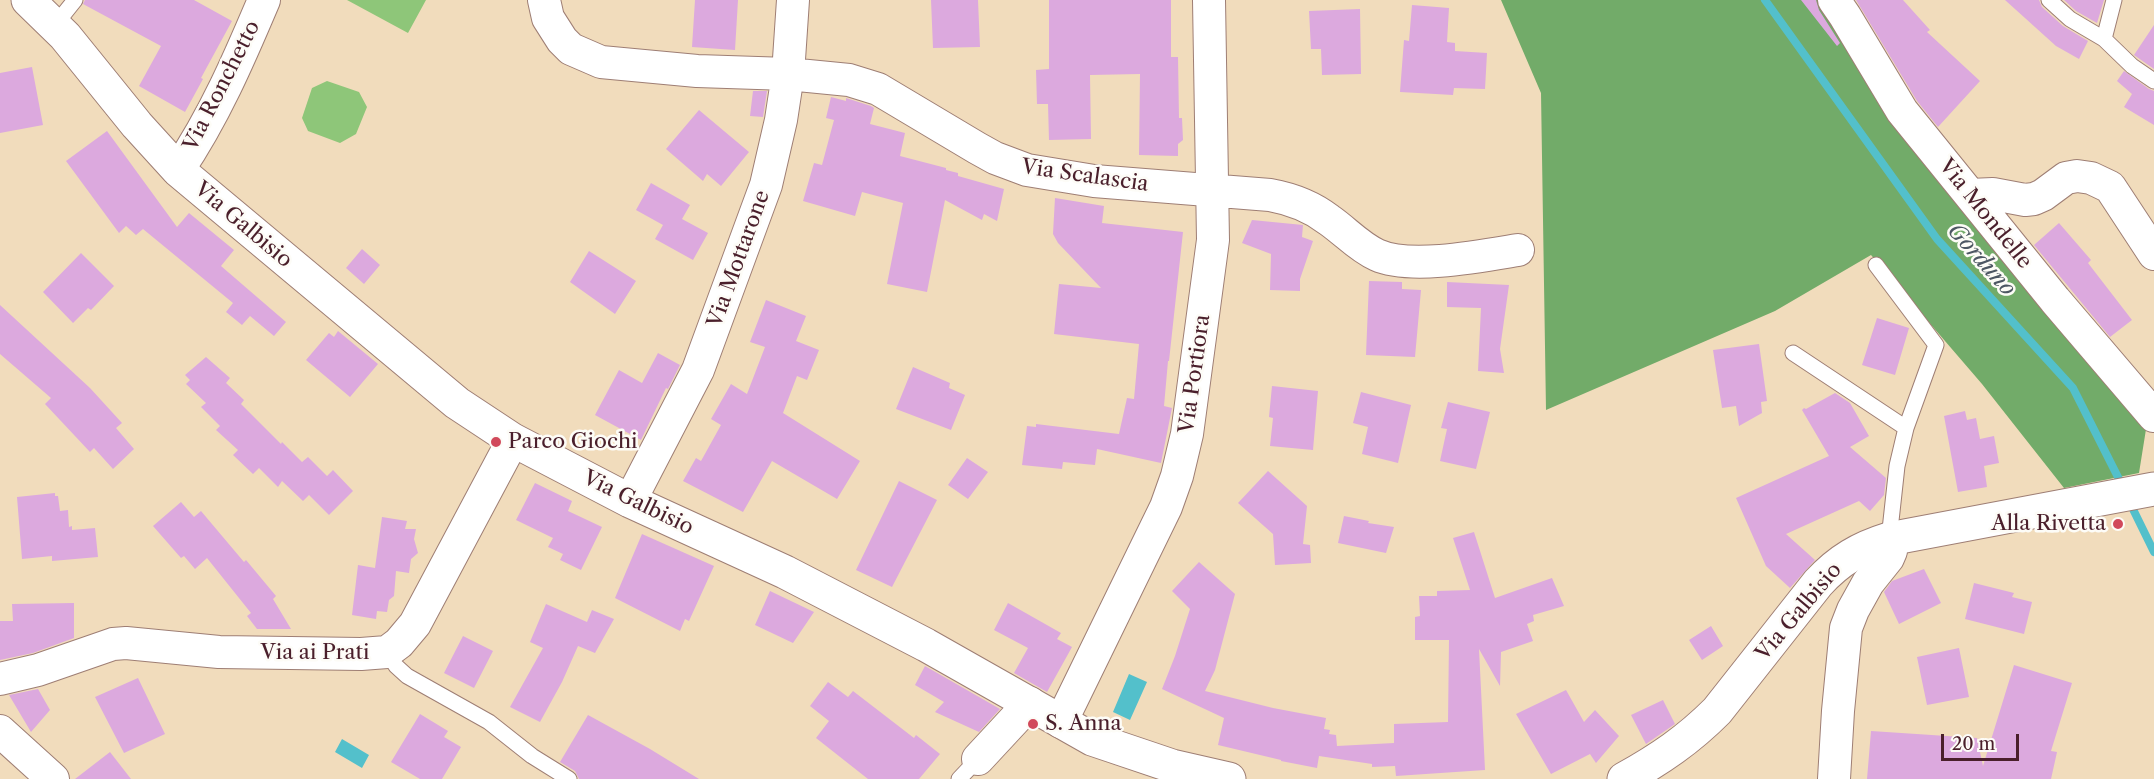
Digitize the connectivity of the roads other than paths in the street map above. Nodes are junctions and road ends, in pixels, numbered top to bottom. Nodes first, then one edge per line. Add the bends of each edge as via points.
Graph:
1 (28, 0) edge
2 (75, 0) edge
3 (264, 0) edge
4 (544, 0) edge
5 (793, 0) edge
6 (1209, 0) edge
7 (1834, 0) edge
8 (2049, 0) edge
9 (2114, 0) edge
10 (55, 26) junction
11 (2104, 39) junction
12 (788, 74) junction
13 (2154, 81) edge
14 (178, 170) junction
15 (1214, 192) junction
16 (1970, 195) junction
17 (1518, 250) dead end
18 (2154, 254) edge
19 (1876, 265) dead end
20 (1793, 353) dead end
21 (2154, 416) edge
22 (1906, 429) junction
23 (513, 440) junction
24 (2154, 489) edge
25 (630, 501) junction
26 (1889, 539) junction
27 (387, 651) junction
28 (0, 679) edge
29 (1030, 703) junction
30 (1061, 723) junction
31 (0, 731) edge
32 (968, 769) edge
33 (52, 779) edge
34 (569, 779) edge
35 (1229, 779) edge
36 (1624, 779) edge
37 (1834, 779) edge

1 - 10 street, Via Galbisio
2 - 10 lane
3 - 14 street, Via Ronchetto via 212,115
4 - 12 street, Via Scalascia via 548,18 571,50 601,62
5 - 12 street, Via Mottarone
6 - 15 street, Via Portiora
7 - 16 street, Via Mondelle via 1902,111
8 - 11 lane via 2070,19
9 - 11 lane
10 - 14 street, Via Galbisio
11 - 13 lane
12 - 15 street, Via Scalascia via 831,76 878,89 994,158 1027,170 1094,181
12 - 25 street, Via Mottarone via 766,185 698,370
14 - 23 street, Via Galbisio via 457,403
15 - 17 street, Via Scalascia via 1292,200 1330,220 1362,247 1388,259 1446,261
15 - 30 street, Via Portiora via 1212,249 1187,434 1177,476 1166,507
16 - 18 street via 2034,199 2066,178 2091,178 2110,187
16 - 21 street, Via Mondelle
19 - 22 lane via 1936,345
20 - 22 lane
22 - 26 lane via 1897,466
23 - 25 street, Via Galbisio
23 - 27 street, Via ai Prati via 415,624
24 - 26 street, Via Galbisio
25 - 29 street, Via Galbisio via 785,572
26 - 36 street, Via Galbisio via 1858,550 1830,570 1717,711 1661,759
26 - 37 street via 1888,558 1868,583 1846,628
27 - 28 street, Via ai Prati via 332,656 112,644
27 - 34 lane via 407,676 489,722
29 - 30 street, Via Galbisio
29 - 32 street
30 - 35 street, Via Galbisio via 1118,749
31 - 33 street

